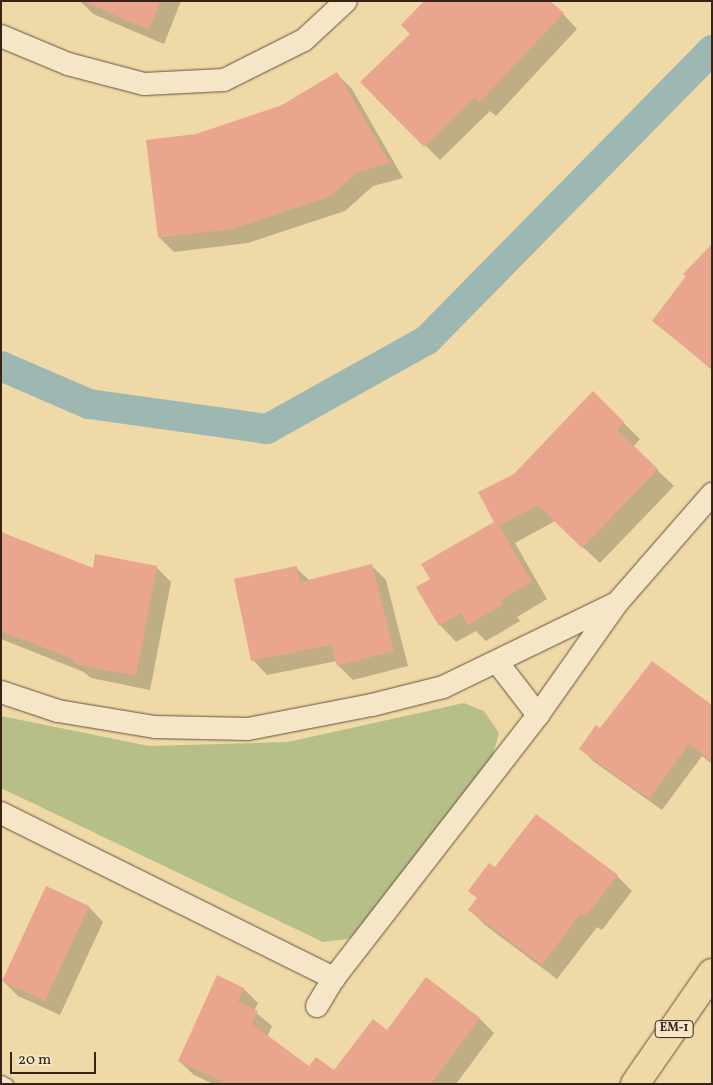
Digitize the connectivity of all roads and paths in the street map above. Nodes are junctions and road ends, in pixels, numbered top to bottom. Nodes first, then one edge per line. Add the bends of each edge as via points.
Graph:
1 (346, 1) edge
2 (1, 36) edge
3 (712, 494) edge
4 (617, 603) junction
5 (497, 662) junction
6 (1, 692) edge
7 (538, 715) junction
8 (1, 813) edge
9 (712, 973) edge
10 (334, 978) junction
11 (317, 1006) dead end
12 (1, 1081) edge
13 (7, 1084) edge
14 (635, 1084) edge

1 - 2 street via 304,40 224,80 144,84 68,64
3 - 4 street
4 - 5 street
4 - 7 street
5 - 6 street via 442,687 372,705 248,728 155,727 58,711
5 - 7 street
7 - 10 street
8 - 10 street
9 - 14 main road, EM-1
10 - 11 street
12 - 13 lane

